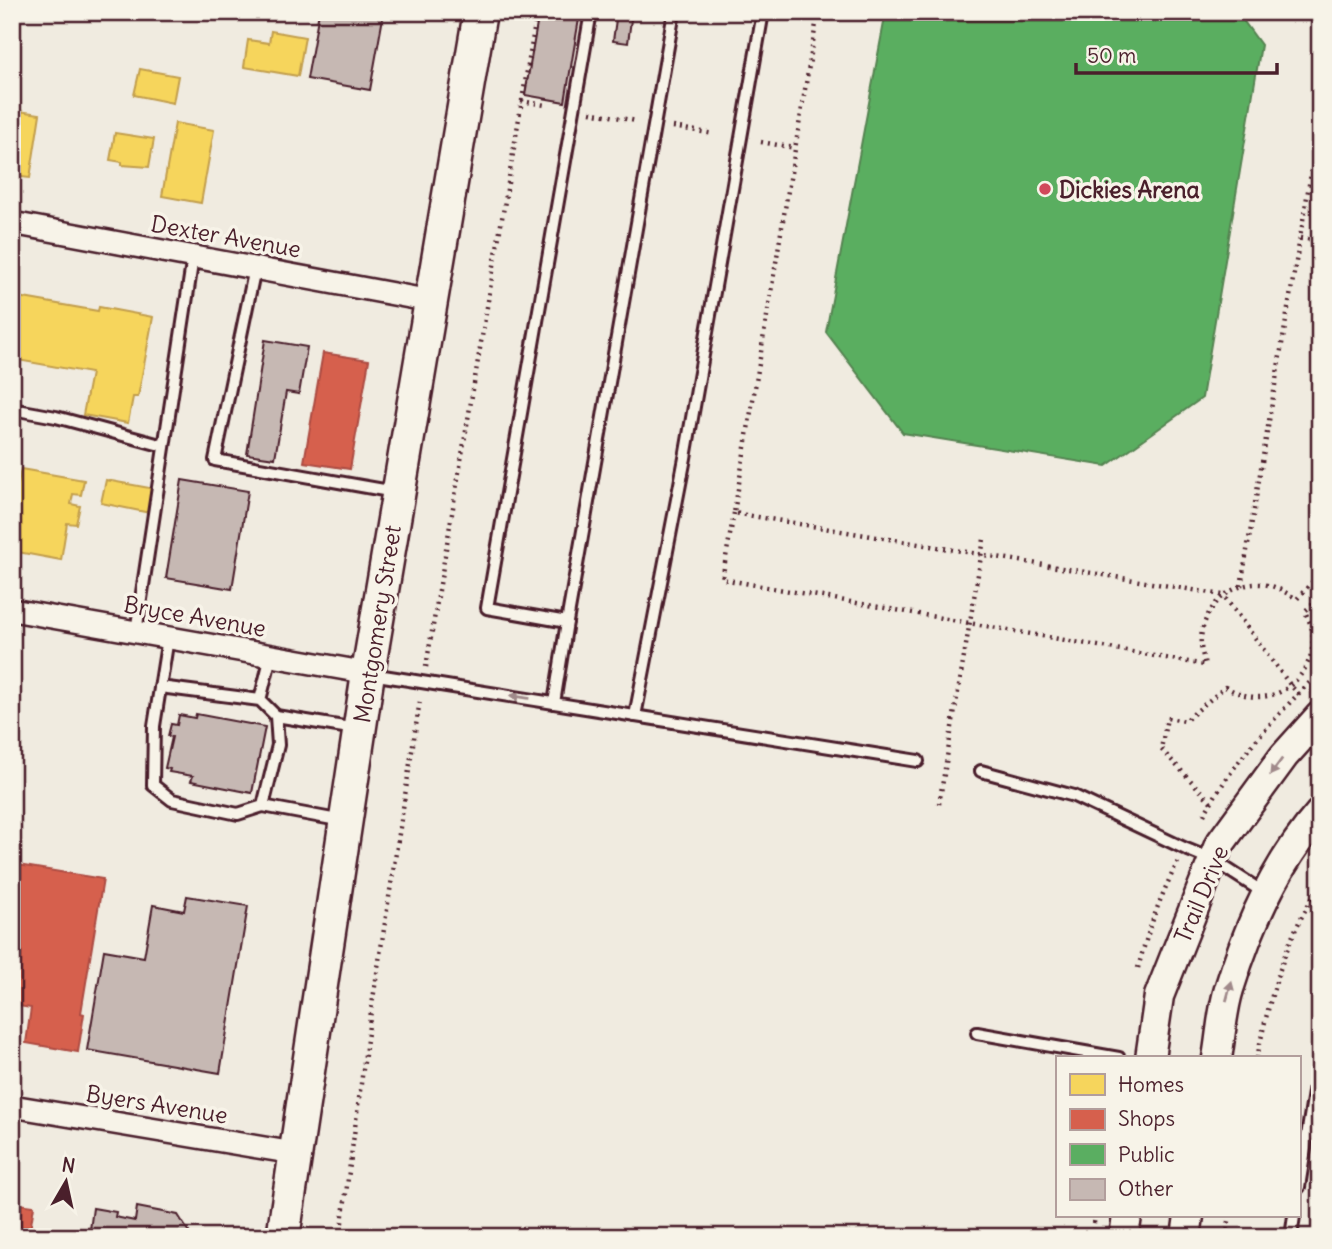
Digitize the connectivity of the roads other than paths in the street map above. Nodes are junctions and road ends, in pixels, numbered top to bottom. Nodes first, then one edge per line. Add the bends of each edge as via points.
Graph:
1 (480, 12) edge
2 (591, 12) edge
3 (674, 12) edge
4 (763, 12) edge
5 (12, 223) edge
6 (193, 257) junction
7 (255, 268) junction
8 (431, 301) junction
9 (12, 409) edge
10 (164, 446) junction
11 (398, 492) junction
12 (12, 610) edge
13 (567, 622) junction
14 (136, 632) junction
15 (168, 638) junction
16 (271, 656) junction
17 (368, 673) junction
18 (160, 687) junction
19 (260, 700) junction
20 (554, 703) junction
21 (276, 716) junction
22 (635, 716) junction
23 (1320, 716) edge
24 (359, 729) junction
25 (918, 761) dead end
26 (981, 771) dead end
27 (263, 806) junction
28 (1320, 813) edge
29 (345, 821) junction
30 (1213, 860) junction
31 (1267, 894) junction
32 (977, 1033) dead end
33 (1320, 1054) edge
34 (1108, 1056) edge
35 (1150, 1056) edge
36 (1217, 1056) edge
37 (12, 1106) edge
38 (294, 1153) junction
39 (1300, 1181) edge
40 (1127, 1218) edge
41 (1189, 1218) edge
42 (1294, 1218) edge
43 (283, 1237) edge
44 (1124, 1237) edge
45 (1186, 1237) edge
46 (1291, 1237) edge

1 - 8 main road, Montgomery Street
2 - 13 lane via 487,608
3 - 13 lane
4 - 22 lane
5 - 6 street, Dexter Avenue
6 - 7 street, Dexter Avenue
6 - 10 lane
7 - 8 street, Dexter Avenue
7 - 11 lane via 215,460
8 - 11 main road, Montgomery Street
9 - 10 lane
10 - 14 lane
11 - 17 main road, Montgomery Street
12 - 14 street, Bryce Avenue
13 - 20 lane
14 - 15 street, Bryce Avenue
15 - 16 street, Bryce Avenue
15 - 18 lane
16 - 17 street, Bryce Avenue
16 - 19 lane
20 -> 17 lane
17 - 24 main road, Montgomery Street
18 - 19 lane
18 - 27 lane via 153,785 172,800 238,814
19 - 21 lane
20 - 22 lane
21 - 24 lane
21 - 27 lane via 278,745
22 - 25 lane
23 -> 30 street, Trail Drive via 1284,756 1219,845
24 - 29 main road, Montgomery Street
26 - 30 lane via 1074,796
27 - 29 lane
28 - 31 street via 1302,833
29 - 38 main road, Montgomery Street
30 - 31 lane
30 - 35 street, Trail Drive via 1159,996
36 -> 31 street via 1228,991
32 - 34 lane
33 - 39 lane
37 - 38 street, Byers Avenue
38 - 43 main road, Montgomery Street
40 - 44 street
41 - 45 street
42 - 46 lane

